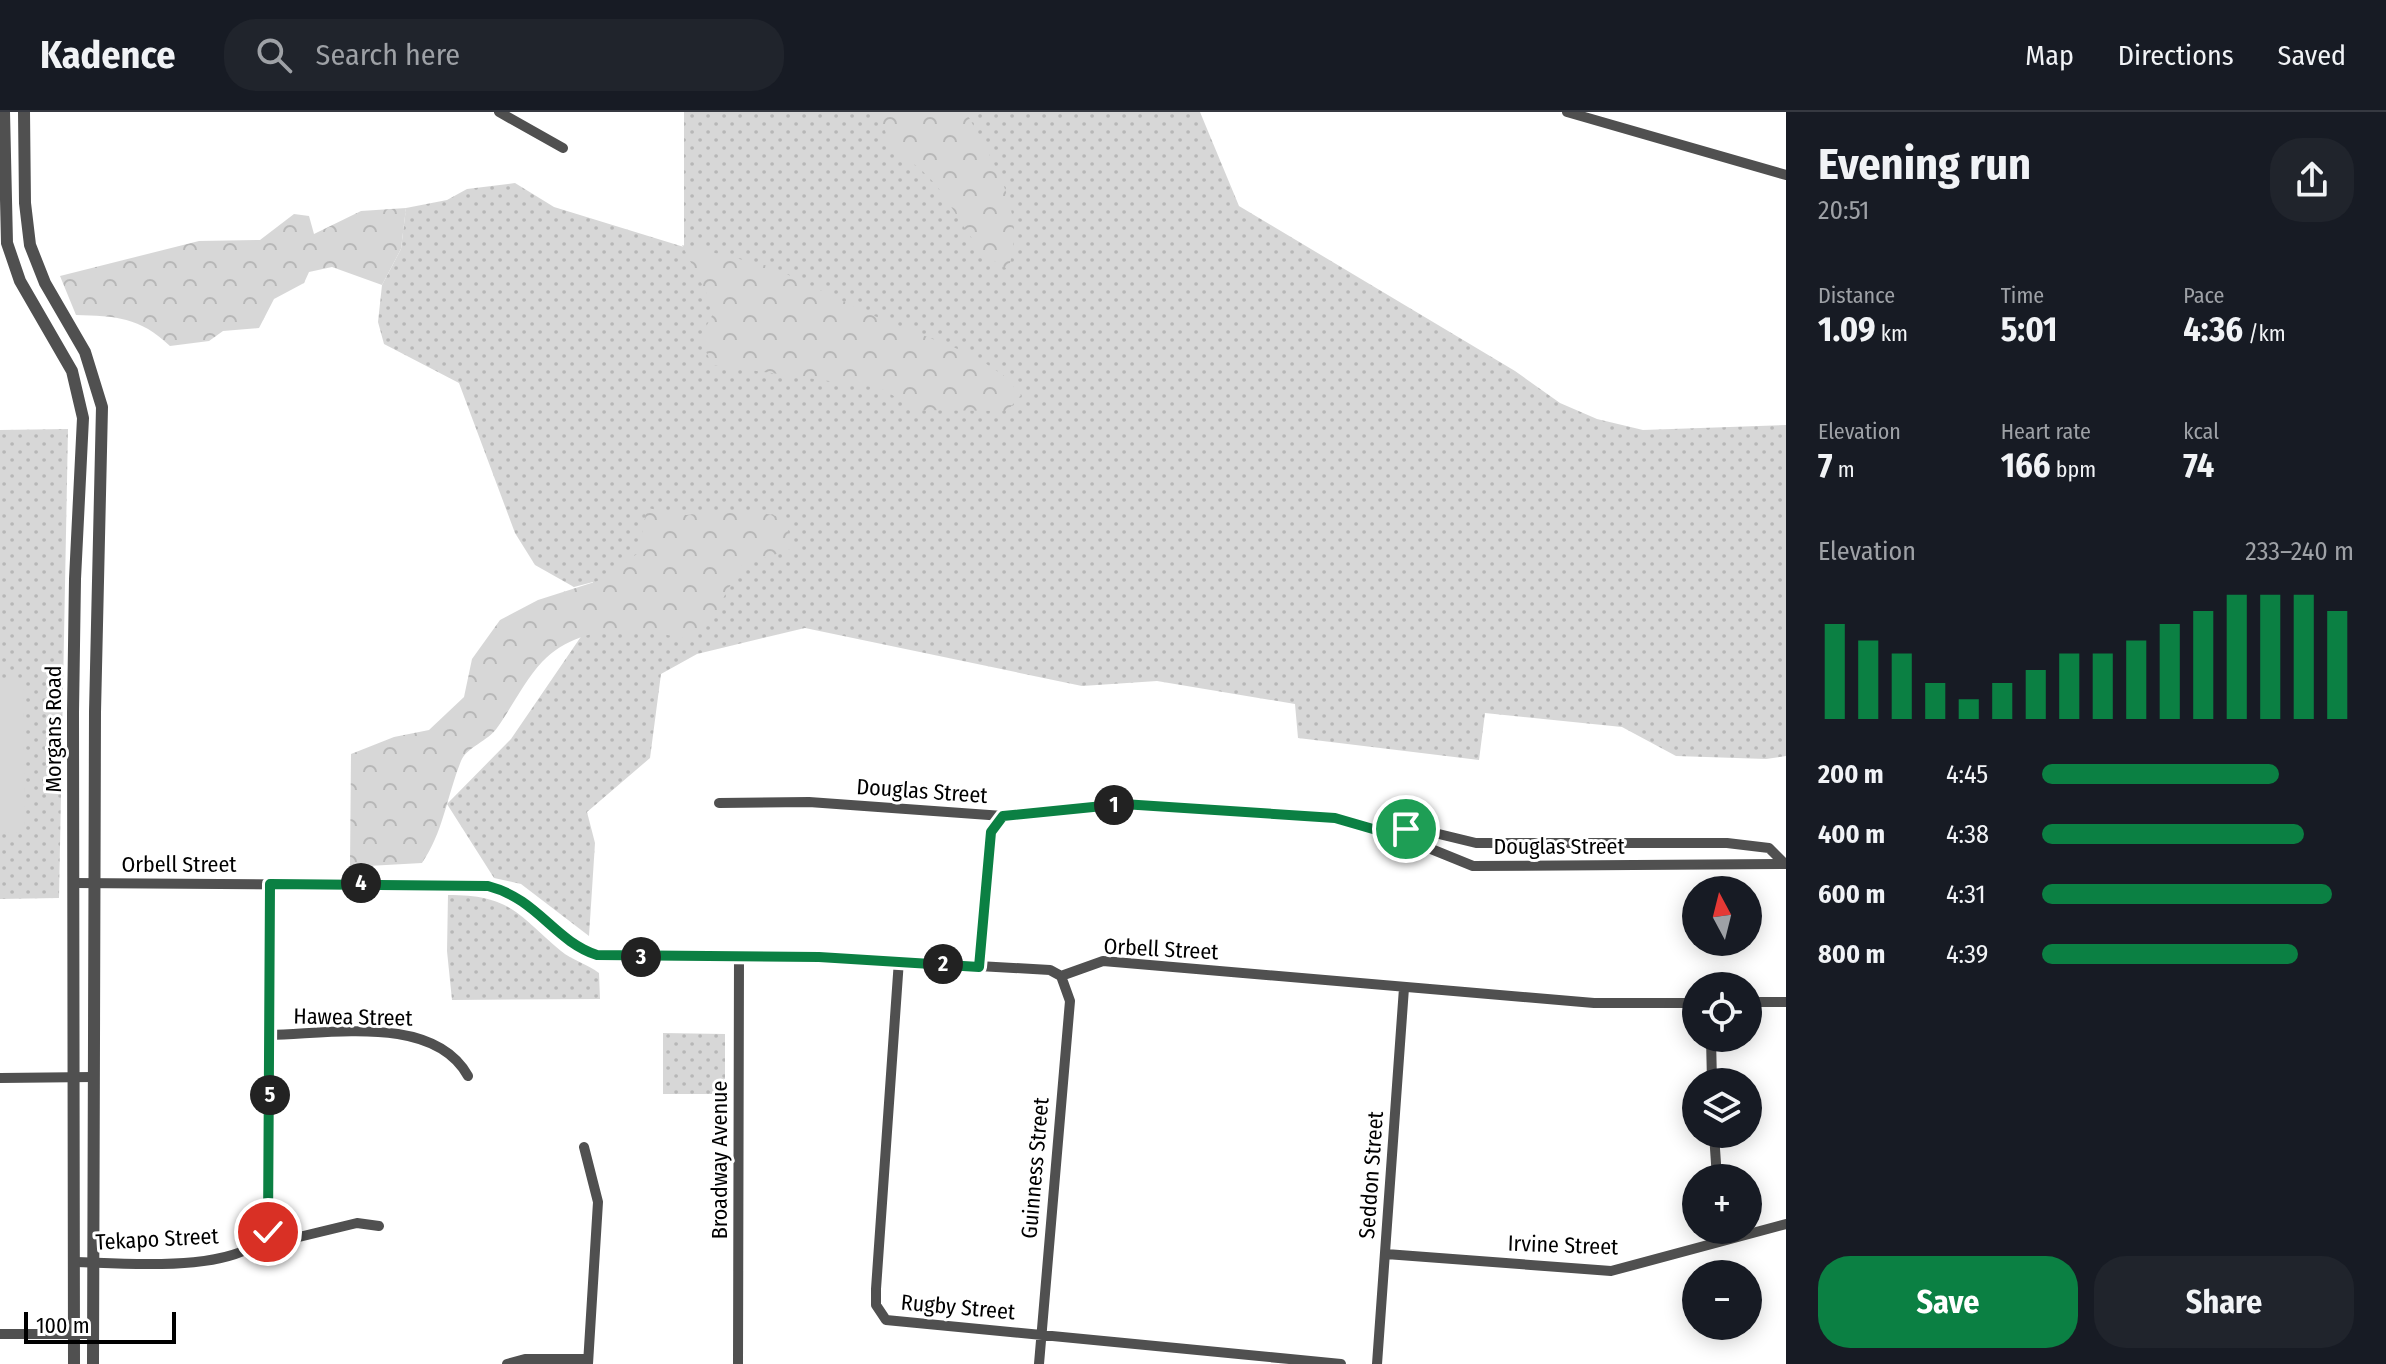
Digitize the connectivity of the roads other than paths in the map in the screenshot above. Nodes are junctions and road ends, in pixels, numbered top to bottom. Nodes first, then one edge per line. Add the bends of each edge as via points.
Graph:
1 (4, 112) edge
2 (24, 112) edge
3 (499, 112) edge
4 (1567, 112) edge
5 (1609, 118) edge
6 (563, 148) dead end
7 (1786, 175) edge
8 (73, 712) junction
9 (95, 712) junction
10 (719, 803) dead end
11 (1003, 816) junction
12 (1404, 838) junction
13 (1785, 864) edge
14 (73, 883) junction
15 (94, 884) junction
16 (270, 884) junction
17 (739, 957) junction
18 (899, 960) junction
19 (979, 967) junction
20 (1061, 976) junction
21 (1404, 988) junction
22 (1762, 1002) edge
23 (1786, 1002) edge
24 (1682, 1003) edge
25 (270, 1035) junction
26 (74, 1076) junction
27 (468, 1076) dead end
28 (93, 1077) junction
29 (0, 1078) edge
30 (584, 1147) dead end
31 (1786, 1224) edge
32 (379, 1226) dead end
33 (1762, 1229) edge
34 (268, 1232) junction
35 (1700, 1244) edge
36 (1386, 1254) junction
37 (75, 1262) junction
38 (93, 1262) junction
39 (0, 1334) edge
40 (74, 1334) junction
41 (92, 1334) junction
42 (1040, 1334) junction
43 (588, 1362) edge
44 (74, 1364) edge
45 (93, 1364) edge
46 (507, 1364) edge
47 (738, 1364) edge
48 (1039, 1364) edge
49 (1341, 1364) edge
50 (1377, 1364) edge

1 - 8 street, Morgans Road via 4,212 11,256 72,371 82,404
2 - 9 street, Morgans Road via 30,245 45,283 85,352 102,407
3 - 6 street
4 - 5 street
5 - 7 street
8 - 9 street
8 - 14 street, Morgans Road
9 - 15 street, Morgans Road
10 - 11 street, Douglas Street via 809,802
11 - 12 street, Douglas Street via 1123,804 1335,818
11 - 19 street via 991,832
12 - 13 street, Douglas Street via 1473,866
12 - 13 street via 1406,829 1414,828 1476,843 1727,843 1769,848
14 - 15 street, Orbell Street
14 - 26 street, Morgans Road
15 - 16 street, Orbell Street
15 - 28 street, Morgans Road
16 - 17 street, Orbell Street via 488,886 519,897 571,942 597,955
16 - 25 street
17 - 18 street, Orbell Street
17 - 47 street, Broadway Avenue
18 - 19 street, Orbell Street
18 - 42 street, Rugby Street via 876,1305 886,1320
19 - 20 street, Orbell Street via 1050,970
20 - 21 street, Orbell Street via 1103,961
20 - 42 street, Guinness Street via 1070,1001
21 - 24 street, Orbell Street via 1594,1003
21 - 36 street, Seddon Street
22 - 23 street
25 - 27 street, Hawea Street via 411,1035 449,1050
25 - 34 street
26 - 28 street
26 - 29 street
26 - 37 street, Morgans Road
28 - 38 street, Morgans Road
30 - 43 street via 598,1202
31 - 33 street, Irvine Street
32 - 34 street via 357,1223 299,1237
34 - 38 street, Tekapo Street via 252,1248 218,1258
35 - 36 street, Irvine Street via 1611,1271
36 - 50 street, Seddon Street
37 - 38 street, Tekapo Street
37 - 40 street, Morgans Road
38 - 41 street, Morgans Road
39 - 40 street
40 - 41 street
40 - 44 street, Morgans Road
41 - 45 street, Morgans Road
42 - 48 street, Guinness Street
42 - 49 street, Rugby Street
43 - 46 street via 525,1359

